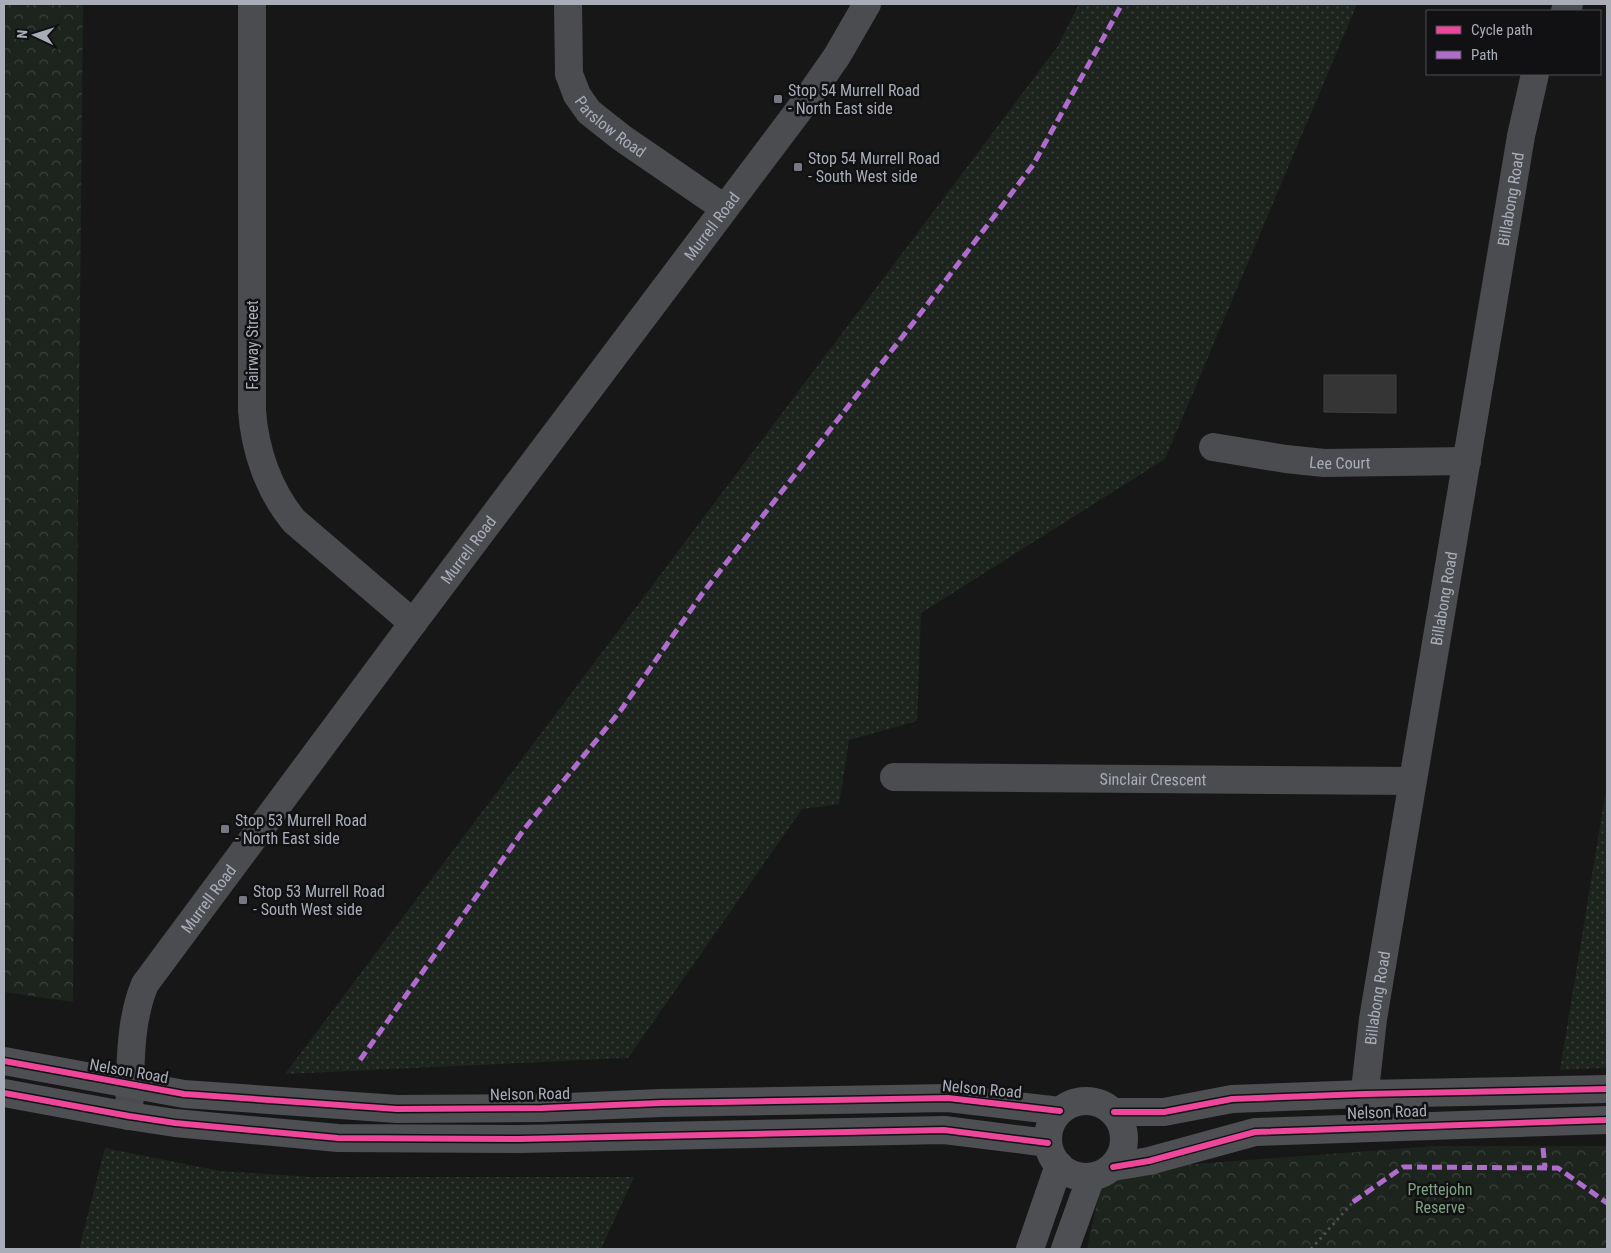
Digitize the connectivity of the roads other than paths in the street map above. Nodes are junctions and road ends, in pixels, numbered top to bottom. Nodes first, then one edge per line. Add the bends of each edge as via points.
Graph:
1 (252, 4) edge
2 (568, 4) edge
3 (867, 4) edge
4 (1535, 75) edge
5 (724, 208) junction
6 (1213, 447) dead end
7 (1467, 461) junction
8 (412, 622) junction
9 (894, 777) dead end
10 (1412, 782) junction
11 (4, 1061) edge
12 (130, 1086) junction
13 (1607, 1089) edge
14 (4, 1092) edge
15 (1364, 1094) junction
16 (1060, 1111) junction
17 (1114, 1112) junction
18 (129, 1116) junction
19 (1607, 1120) edge
20 (1361, 1126) junction
21 (1054, 1154) junction
22 (1102, 1172) junction
23 (1030, 1249) edge
24 (1065, 1249) edge

1 - 8 street, Fairway Street via 252,412 259,452 282,507 294,522
2 - 5 street, Parslow Road via 569,74 589,112
3 - 5 street, Murrell Road via 832,63
4 - 7 street, Billabong Road via 1521,136
5 - 8 street, Murrell Road
6 - 7 street, Lee Court via 1324,463
7 - 10 street, Billabong Road
8 - 12 street, Murrell Road via 144,984 134,1032
9 - 10 street, Sinclair Crescent
10 - 15 street, Billabong Road via 1373,1019
11 - 12 main road, Nelson Road
12 - 16 main road, Nelson Road via 184,1094 397,1109 948,1098
12 - 18 street, Murrell Road
13 - 15 main road, Nelson Road
14 - 18 main road
15 - 17 main road, Nelson Road via 1232,1099 1164,1112
15 - 20 street, Billabong Road
16 - 17 main road via 1076,1102 1094,1101
16 - 21 main road via 1049,1132
17 - 22 main road via 1124,1134 1123,1151
18 - 21 main road via 338,1138 519,1139 944,1130
19 - 20 main road, Nelson Road
20 - 22 main road, Nelson Road via 1255,1132
21 - 22 main road via 1079,1177
21 - 23 main road
22 - 24 main road

